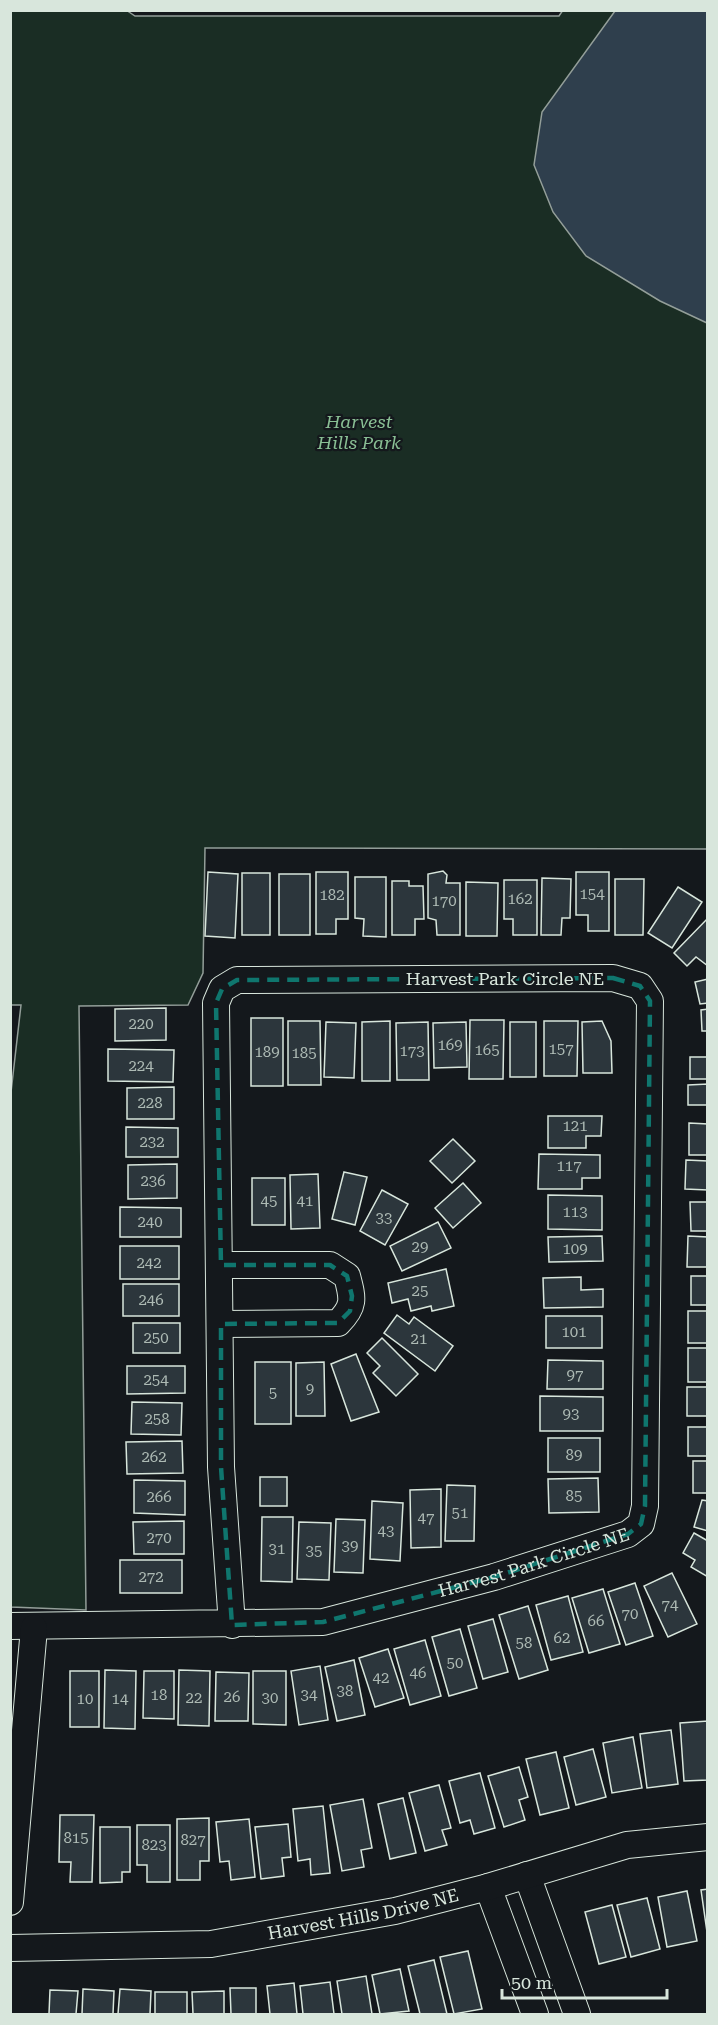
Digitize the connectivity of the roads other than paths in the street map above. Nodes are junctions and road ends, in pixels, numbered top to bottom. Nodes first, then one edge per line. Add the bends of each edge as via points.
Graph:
1 (221, 1265) junction
2 (221, 1324) junction
3 (232, 1625) junction
4 (22, 1627) edge
5 (708, 1837) edge
6 (527, 1875) junction
7 (488, 1887) junction
8 (10, 1902) edge
9 (10, 1948) edge
10 (535, 2014) edge
11 (577, 2014) edge

1 - 2 street, Harvest Park Circle NE
1 - 2 street via 330,1265 347,1276 352,1296 350,1311 338,1323
1 - 3 street, Harvest Park Circle NE via 216,1003 222,989 237,980 613,978 640,986 650,1001 645,1506 640,1524 628,1534 494,1577 323,1622
2 - 3 street, Harvest Park Circle NE via 221,1467
3 - 4 street, Harvest Park Circle NE
4 - 8 street
5 - 6 street, Harvest Hills Drive NE via 627,1845
6 - 7 street, Harvest Hills Drive NE
6 - 11 street
7 - 9 street, Harvest Hills Drive NE via 395,1911 211,1944
7 - 10 street

